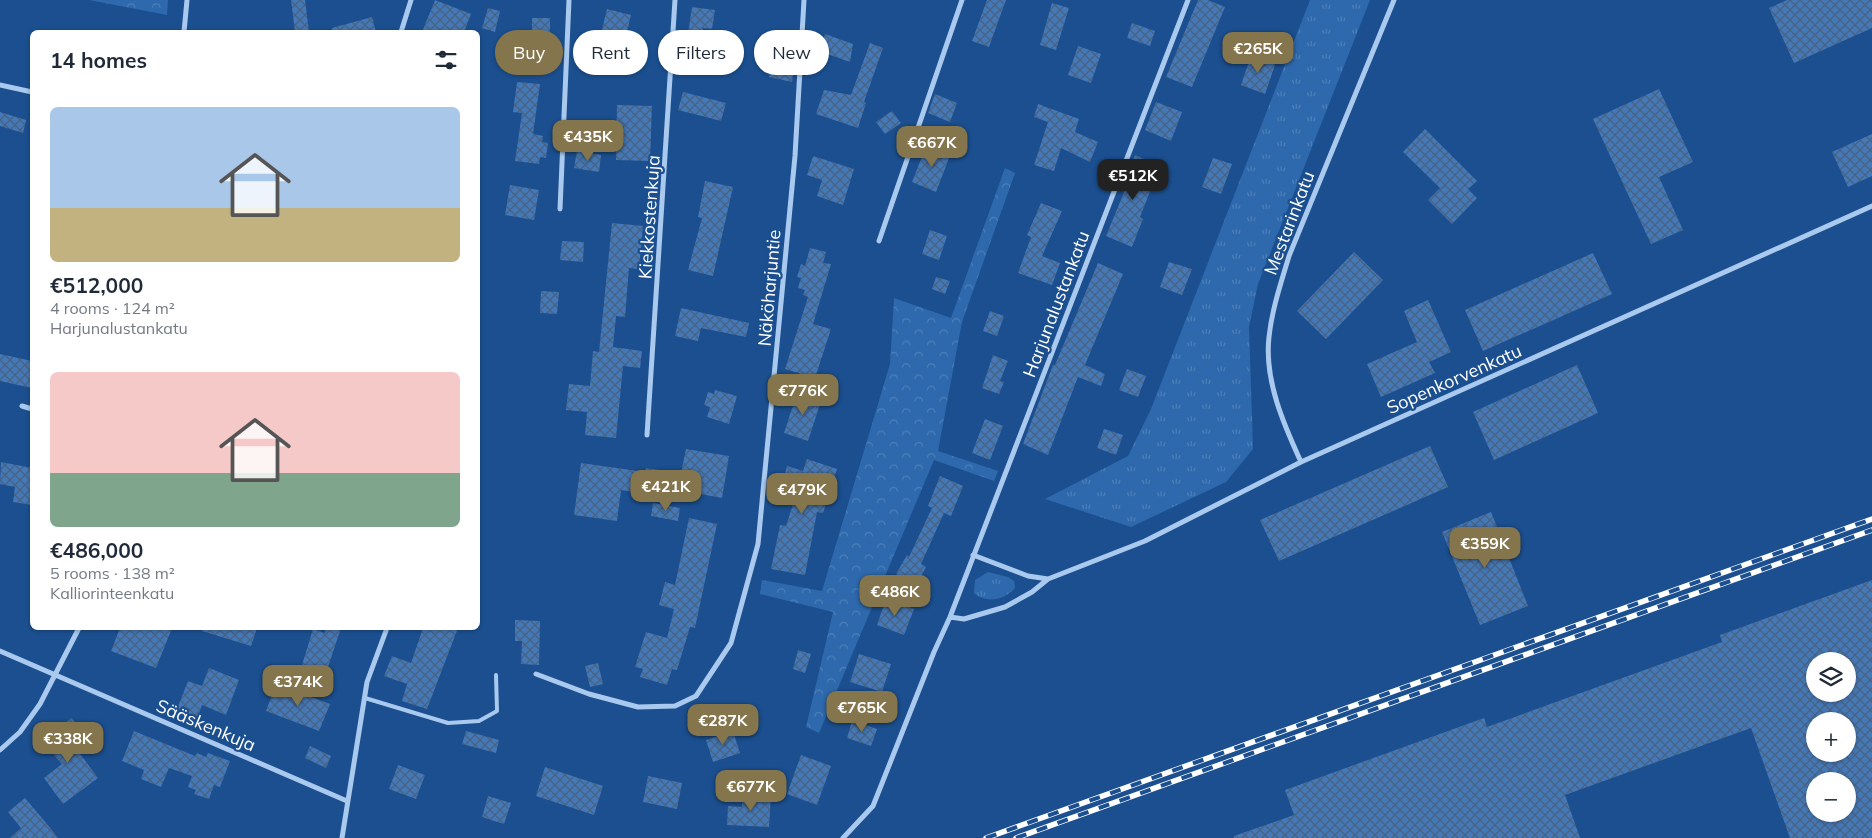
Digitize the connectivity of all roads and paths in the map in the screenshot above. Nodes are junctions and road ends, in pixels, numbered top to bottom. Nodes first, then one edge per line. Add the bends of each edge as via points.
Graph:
1 (187, 0) edge
2 (411, 0) edge
3 (569, 0) edge
4 (676, 0) edge
5 (804, 0) edge
6 (962, 0) edge
7 (1188, 0) edge
8 (1394, 0) edge
9 (184, 30) edge
10 (401, 30) edge
11 (0, 85) edge
12 (30, 92) edge
13 (1872, 206) edge
14 (560, 209) dead end
15 (880, 241) dead end
16 (22, 406) dead end
17 (30, 408) edge
18 (647, 435) dead end
19 (1301, 462) junction
20 (973, 555) junction
21 (1048, 578) junction
22 (950, 618) junction
23 (78, 630) edge
24 (386, 630) edge
25 (0, 651) edge
26 (536, 674) dead end
27 (55, 675) junction
28 (496, 675) dead end
29 (364, 698) junction
30 (0, 750) edge
31 (347, 801) junction
32 (342, 838) edge
33 (843, 838) edge

1 - 9 street
2 - 10 street
3 - 14 street
4 - 18 street, Kiekkostenkuja
5 - 26 street, Näköharjuntie via 795,156 758,544 731,643 696,696 675,706 638,707 589,694
6 - 15 street
7 - 20 street, Harjunalustankatu
8 - 19 street, Mestarinkatu via 1289,256 1276,297 1269,339 1271,369 1281,418
11 - 12 street
13 - 19 street, Sopenkorvenkatu
16 - 17 street
19 - 21 street, Sopenkorvenkatu via 1146,541
20 - 21 street via 1028,576
20 - 22 street, Harjunalustankatu
21 - 22 street via 1032,592 1005,606 964,619
22 - 33 street, Harjunalustankatu via 874,806
23 - 27 street
24 - 29 street
25 - 27 street, Sääskenkuja
27 - 30 street via 20,732
27 - 31 street, Sääskenkuja
28 - 29 lane via 497,711 479,721 448,723
29 - 31 street
31 - 32 street

